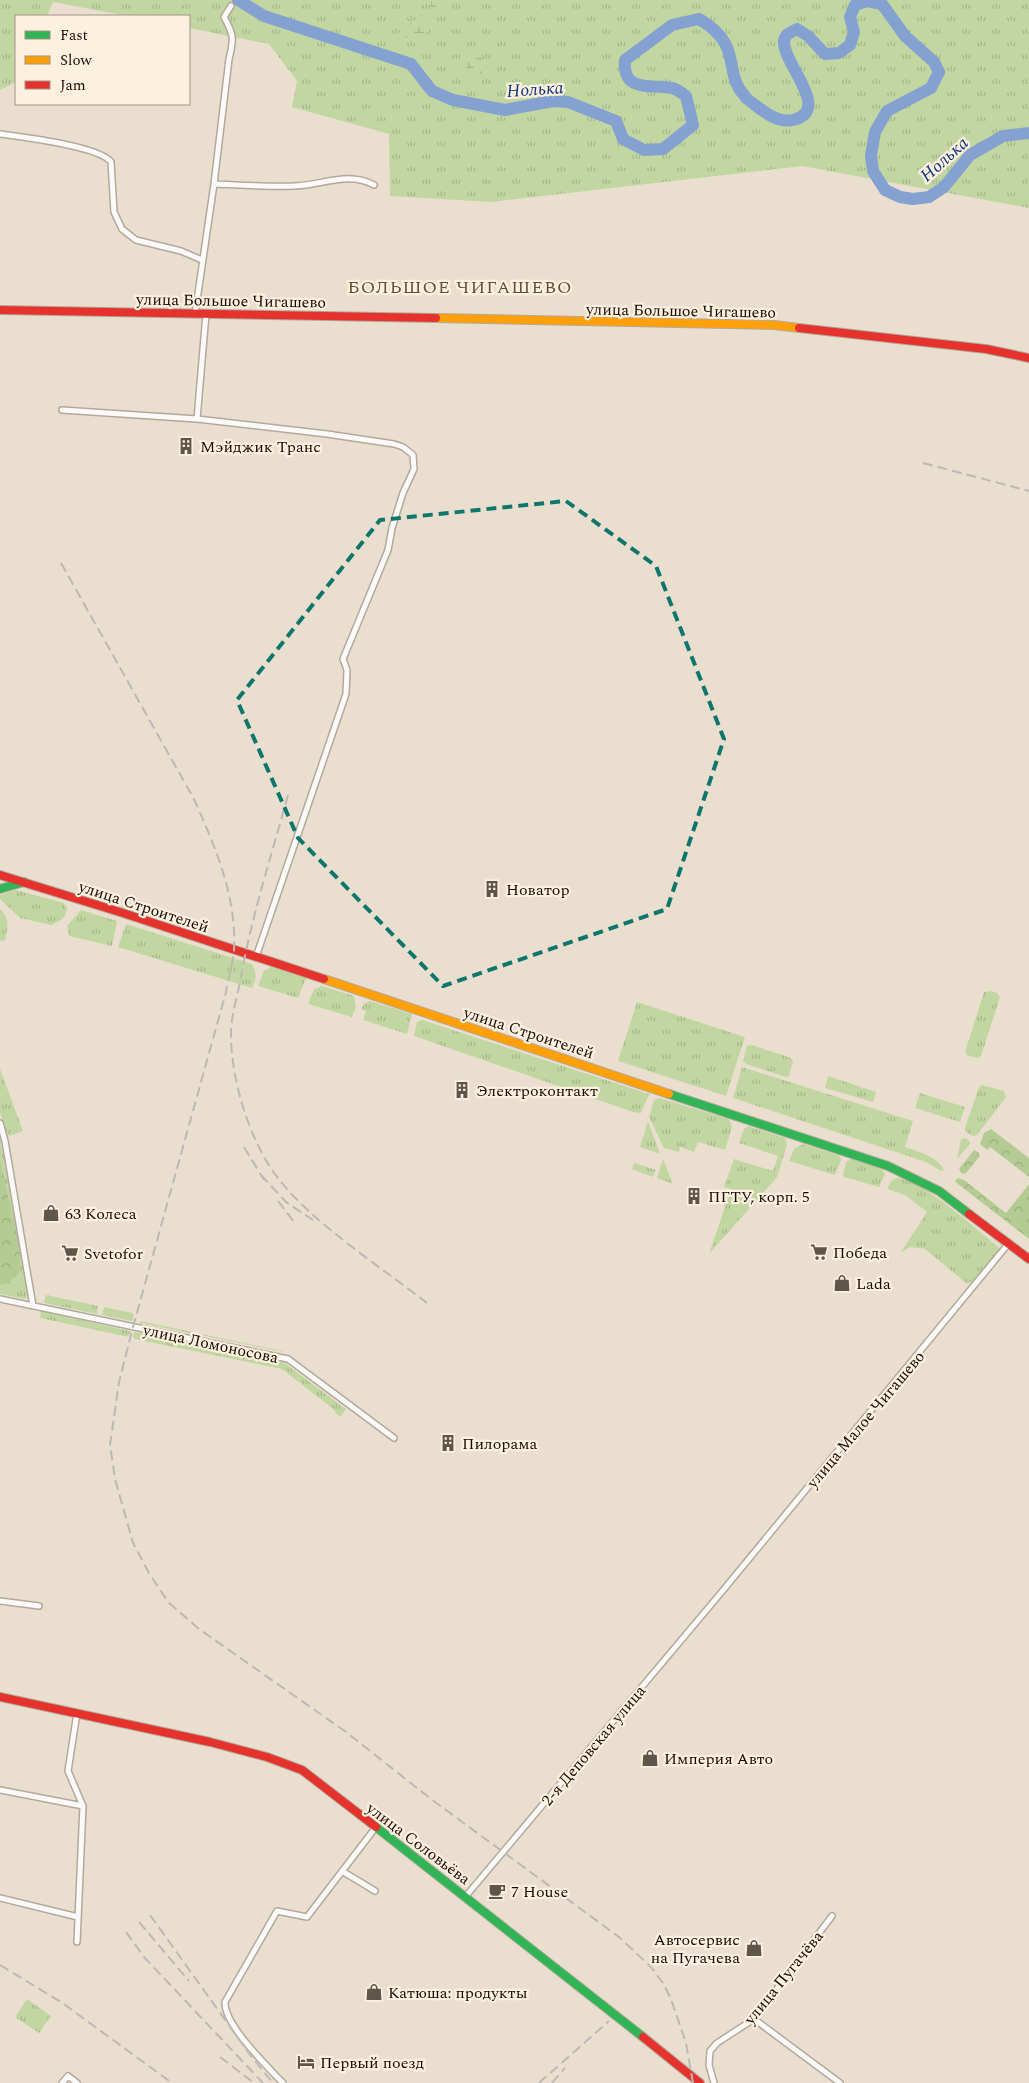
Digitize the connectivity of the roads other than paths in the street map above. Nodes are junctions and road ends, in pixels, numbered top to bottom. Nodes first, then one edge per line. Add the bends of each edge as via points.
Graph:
1 (231, 6) dead end
2 (0, 134) edge
3 (214, 184) junction
4 (374, 185) dead end
5 (202, 260) junction
6 (0, 310) edge
7 (195, 314) junction
8 (206, 314) junction
9 (1029, 358) edge
10 (62, 410) dead end
11 (197, 419) junction
12 (0, 875) edge
13 (25, 882) junction
14 (0, 889) edge
15 (255, 958) junction
16 (0, 1123) edge
17 (1009, 1243) junction
18 (1029, 1259) edge
19 (0, 1299) edge
20 (33, 1306) junction
21 (394, 1438) dead end
22 (720, 1594) joint
23 (0, 1601) edge
24 (39, 1606) dead end
25 (0, 1697) edge
26 (77, 1713) junction
27 (0, 1790) edge
28 (84, 1806) junction
29 (376, 1827) junction
30 (342, 1871) junction
31 (375, 1892) dead end
32 (466, 1896) junction
33 (0, 1898) edge
34 (832, 1916) dead end
35 (78, 1917) junction
36 (77, 1942) dead end
37 (754, 2019) junction
38 (62, 2083) edge
39 (77, 2083) edge
40 (283, 2083) edge
41 (700, 2083) edge
42 (714, 2083) edge
43 (840, 2083) edge

1 - 3 street via 224,17 234,40
2 - 5 street via 108,157 114,212 122,229 136,240
3 - 4 street via 298,186 335,179 364,179
3 - 5 street
5 - 7 street
6 - 7 street, улица Большое Чигашево
7 - 8 street, улица Большое Чигашево
8 - 9 street, улица Большое Чигашево via 774,325
8 - 11 street
10 - 11 street
11 - 15 street via 394,444 409,450 414,462 382,567 343,658 348,670 346,694
12 - 13 street, улица Строителей
13 - 14 street
13 - 15 street, улица Строителей
15 - 17 street, улица Строителей via 888,1166 929,1185
16 - 20 street
17 - 18 street, улица Строителей
17 - 22 street, улица Малое Чигашево
19 - 20 street, улица Ломоносова
20 - 21 street, улица Ломоносова via 288,1359
22 - 32 street, 2-я Деповская улица
23 - 24 street
25 - 26 street, улица Соловьёва
26 - 28 street via 68,1771
26 - 29 street, улица Соловьёва via 210,1742 284,1763 302,1770
27 - 28 street
28 - 35 street
29 - 30 street
29 - 32 street, улица Соловьёва
30 - 31 street
30 - 40 street via 307,1917 277,1911 225,2002 228,2018
32 - 41 street, улица Соловьёва
33 - 35 street
34 - 37 street, улица Пугачёва
35 - 36 street
37 - 42 street, улица Пугачёва via 710,2051 709,2065
37 - 43 street
38 - 39 street via 68,2076

